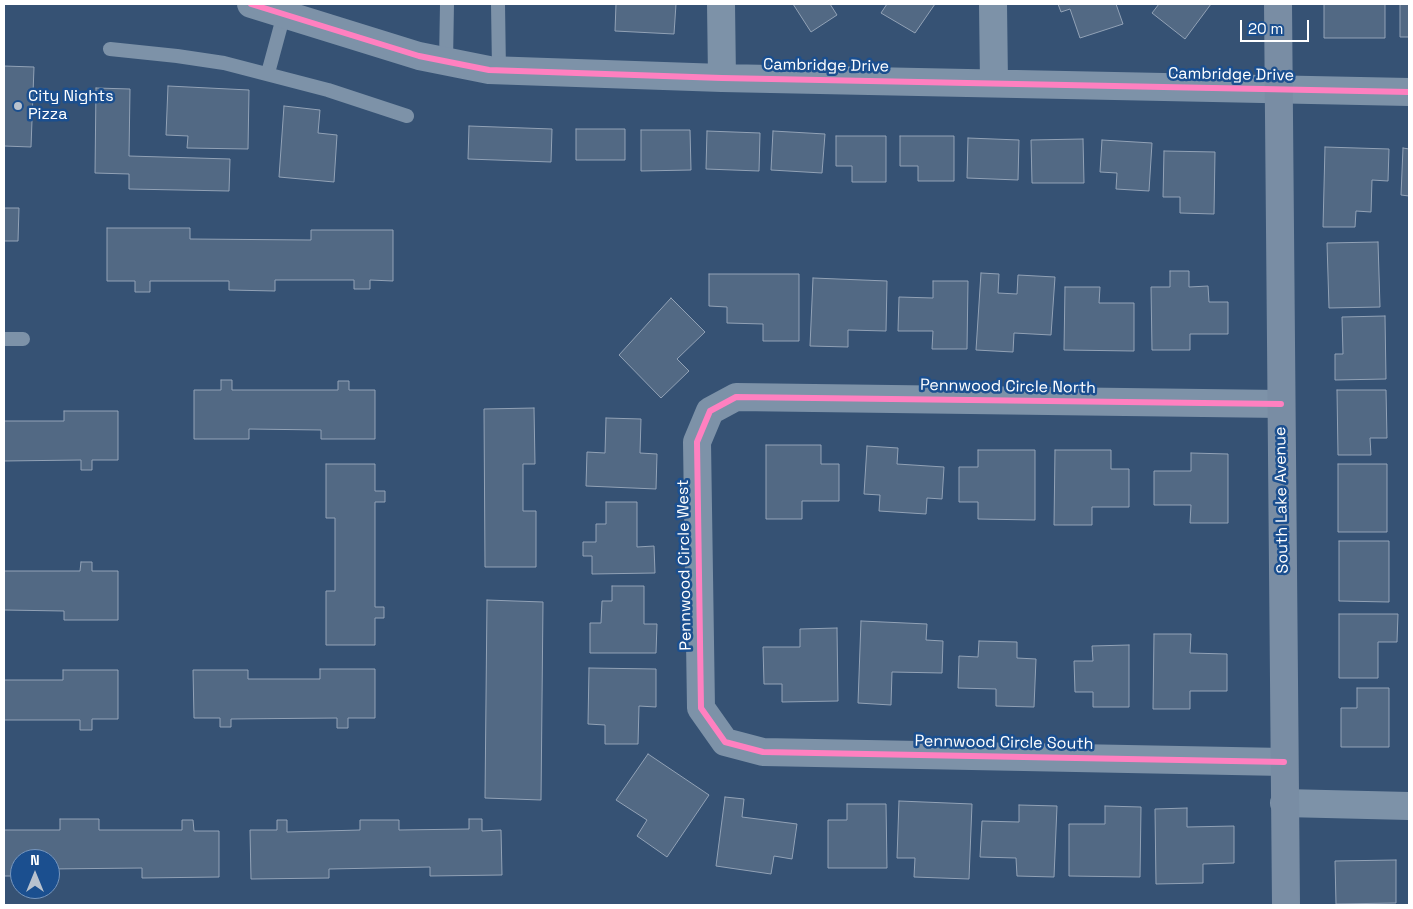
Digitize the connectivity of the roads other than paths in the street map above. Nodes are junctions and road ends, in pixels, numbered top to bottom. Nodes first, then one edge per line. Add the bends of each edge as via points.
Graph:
1 (251, 4) edge
2 (448, 4) edge
3 (498, 4) edge
4 (721, 4) edge
5 (993, 4) edge
6 (1278, 4) edge
7 (284, 14) junction
8 (110, 49) dead end
9 (446, 62) junction
10 (499, 70) junction
11 (268, 74) junction
12 (722, 78) junction
13 (994, 83) junction
14 (1279, 90) junction
15 (1409, 92) edge
16 (406, 116) dead end
17 (23, 339) dead end
18 (4, 340) edge
19 (736, 397) joint
20 (1281, 404) junction
21 (725, 742) joint
22 (1284, 762) junction
23 (1284, 803) junction
24 (1409, 806) edge
25 (1286, 905) edge

1 - 7 street, Cambridge Drive
2 - 9 lane
3 - 10 lane
4 - 12 street
5 - 13 street
6 - 14 street, South Lake Avenue
7 - 9 street, Cambridge Drive
7 - 11 lane
8 - 11 lane via 224,63
9 - 10 street, Cambridge Drive
10 - 12 street, Cambridge Drive
11 - 16 lane
12 - 13 street, Cambridge Drive
13 - 14 street, Cambridge Drive
14 - 15 street, Cambridge Drive
14 - 20 street, South Lake Avenue
17 - 18 lane
19 - 20 street, Pennwood Circle North
19 - 21 street, Pennwood Circle West via 710,411 697,442 702,708
20 - 22 street, South Lake Avenue
21 - 22 street, Pennwood Circle South via 763,752
22 - 23 street, South Lake Avenue
23 - 24 street
23 - 25 street, South Lake Avenue

